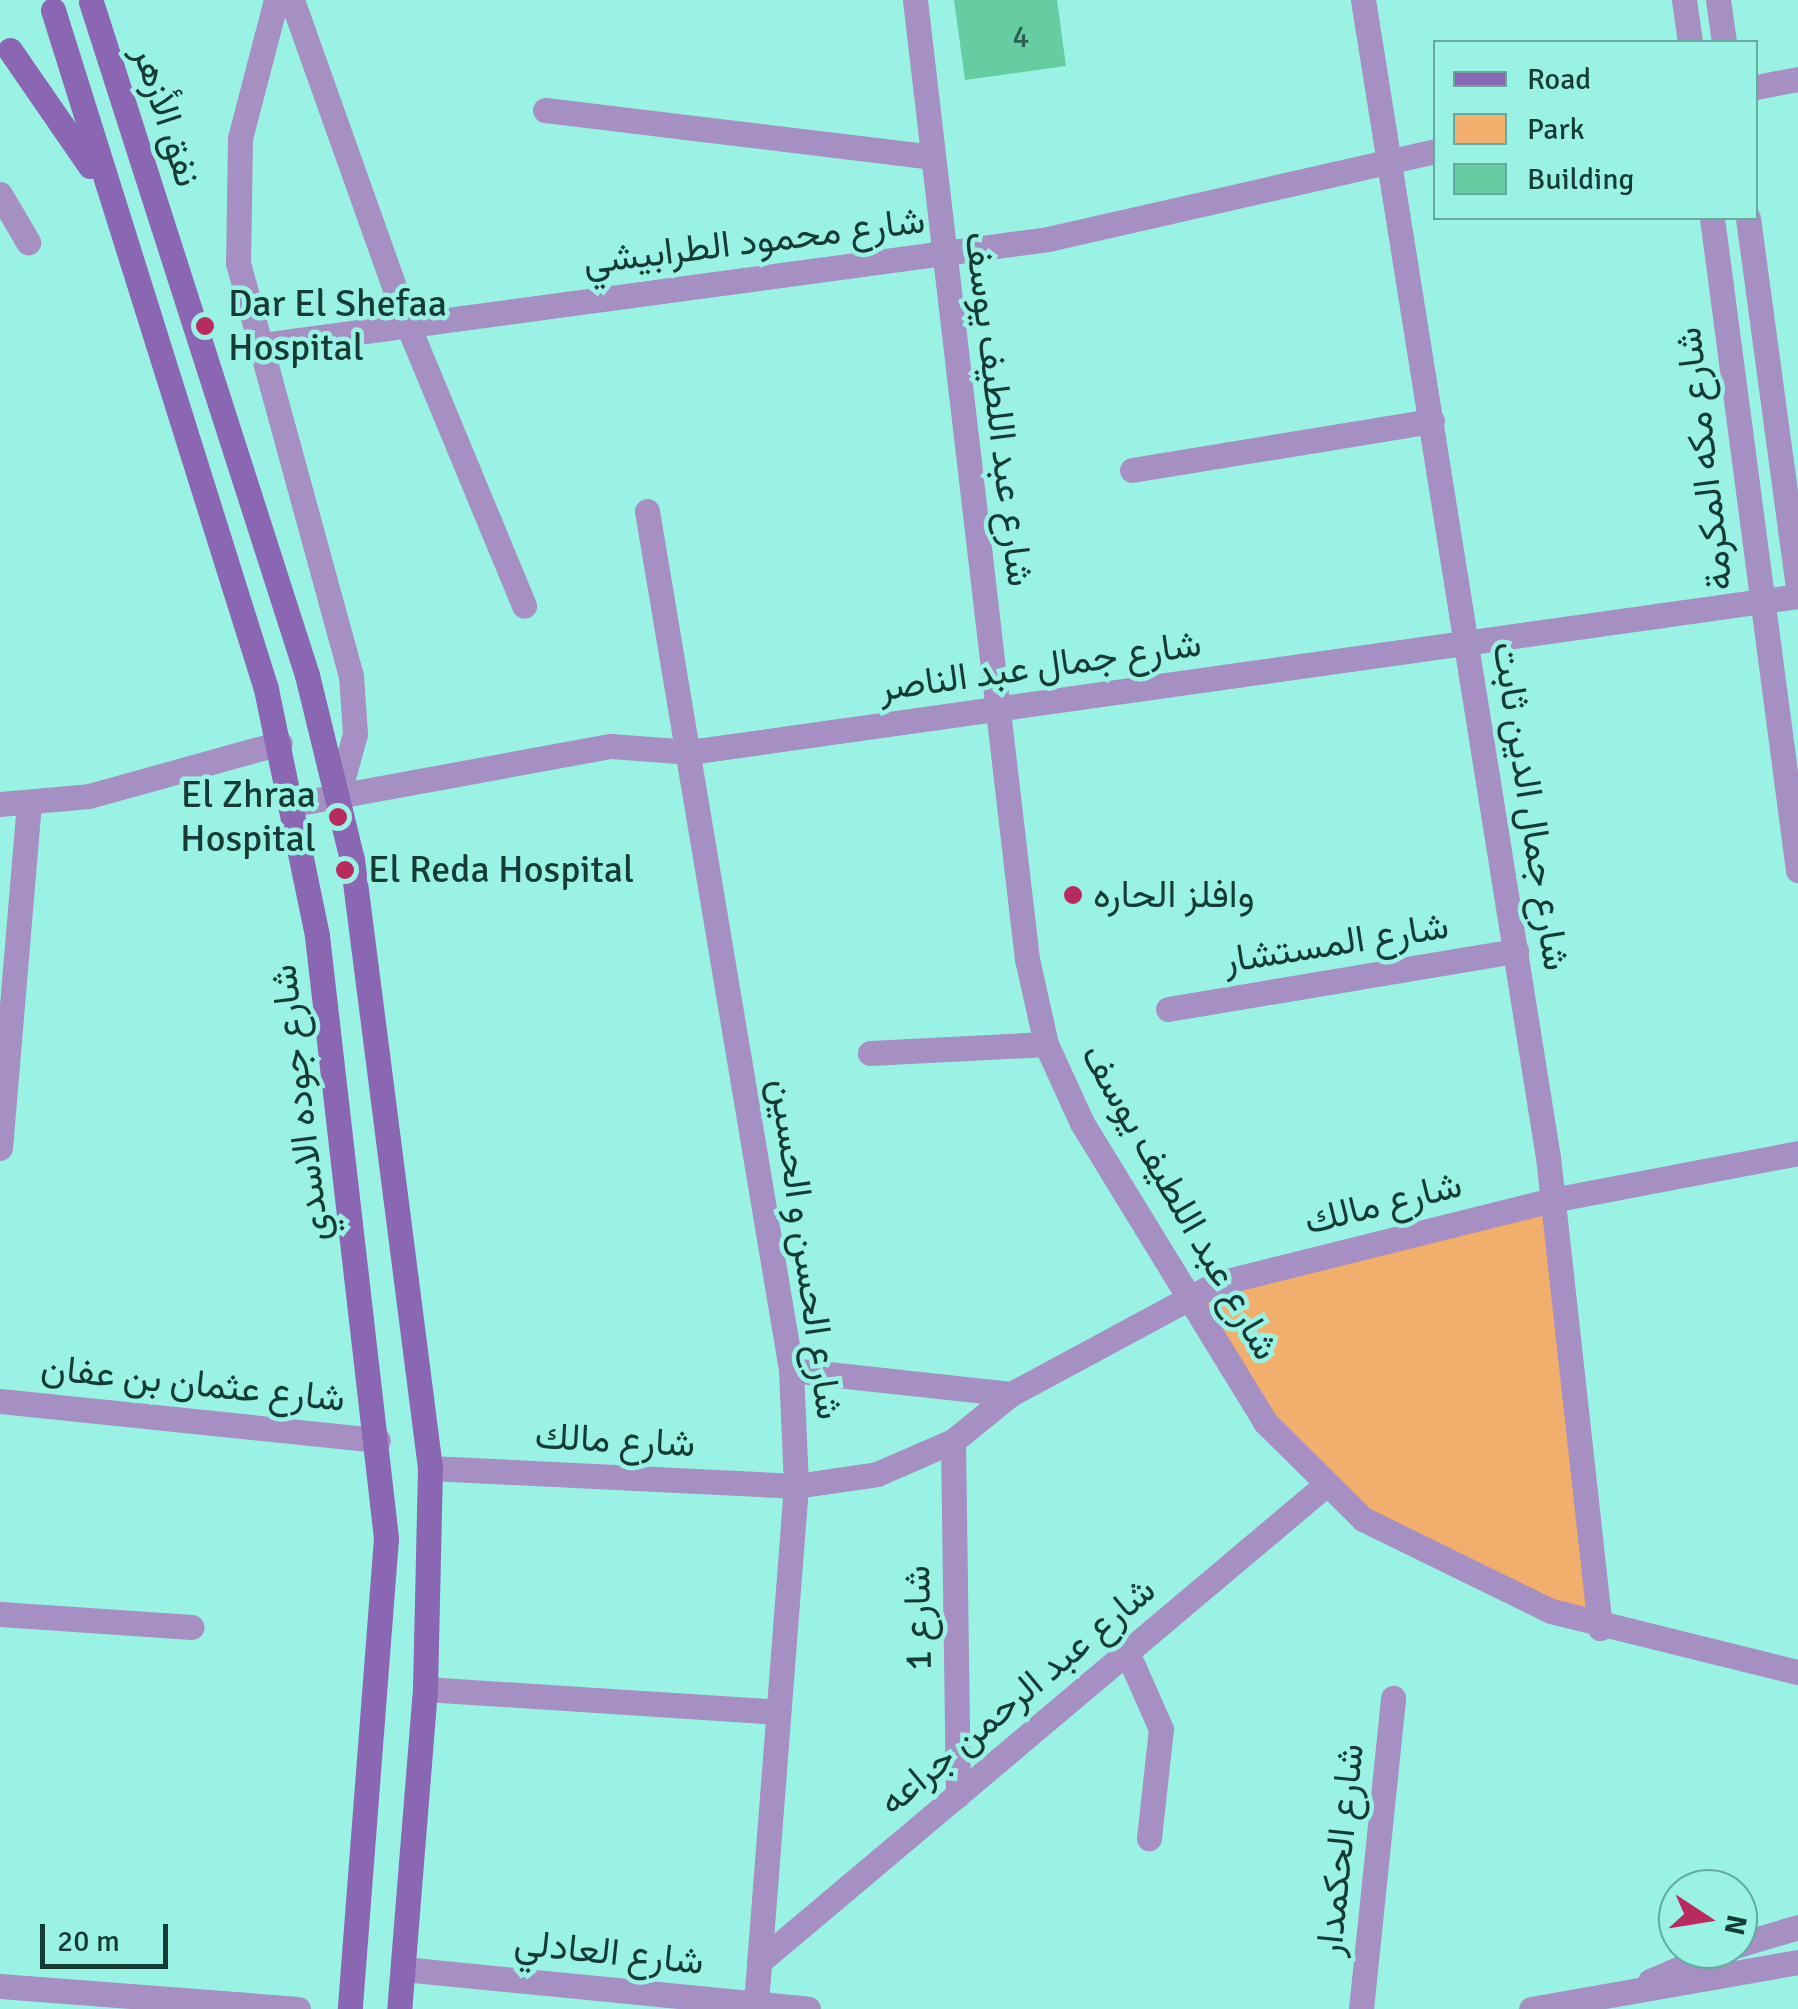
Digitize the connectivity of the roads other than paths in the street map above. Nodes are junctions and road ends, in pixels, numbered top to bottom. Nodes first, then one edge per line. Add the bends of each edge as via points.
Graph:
1 (276, 0) edge
2 (292, 0) edge
3 (916, 0) edge
4 (1363, 0) edge
5 (1684, 0) edge
6 (1718, 0) edge
7 (91, 2) edge
8 (52, 10) dead end
9 (1690, 40) edge
10 (1724, 40) edge
11 (10, 50) dead end
12 (1798, 79) edge
13 (1758, 87) edge
14 (544, 110) dead end
15 (1433, 152) edge
16 (931, 157) junction
17 (1388, 161) junction
18 (0, 194) edge
19 (115, 214) junction
20 (1712, 220) edge
21 (1748, 220) edge
22 (28, 242) dead end
23 (941, 256) junction
24 (407, 323) junction
25 (254, 346) junction
26 (1432, 421) junction
27 (1132, 470) dead end
28 (648, 511) dead end
29 (1798, 586) edge
30 (1798, 596) edge
31 (1758, 602) junction
32 (524, 606) dead end
33 (1466, 640) junction
34 (1000, 712) junction
35 (280, 743) junction
36 (690, 752) junction
37 (339, 792) junction
38 (0, 804) edge
39 (29, 804) junction
40 (294, 804) junction
41 (1798, 870) edge
42 (1516, 951) junction
43 (1168, 1009) dead end
44 (1046, 1044) junction
45 (870, 1053) dead end
46 (0, 1148) edge
47 (1798, 1153) edge
48 (1547, 1201) junction
49 (1185, 1295) junction
50 (792, 1370) junction
51 (1011, 1394) junction
52 (0, 1401) edge
53 (378, 1440) junction
54 (953, 1441) junction
55 (430, 1468) junction
56 (796, 1486) junction
57 (1323, 1487) junction
58 (0, 1614) edge
59 (192, 1627) dead end
60 (1600, 1628) junction
61 (1128, 1652) junction
62 (1798, 1672) edge
63 (426, 1689) junction
64 (1393, 1698) dead end
65 (776, 1712) junction
66 (958, 1795) junction
67 (1149, 1838) dead end
68 (1798, 1928) edge
69 (1758, 1939) edge
70 (759, 1962) junction
71 (1798, 1962) edge
72 (403, 1969) junction
73 (1680, 1969) edge
74 (1650, 1982) junction
75 (0, 1986) edge
76 (756, 2004) junction
77 (298, 2009) edge
78 (350, 2009) edge
79 (399, 2009) edge
80 (808, 2009) edge
81 (1361, 2009) edge
82 (1531, 2009) edge
83 (1654, 2009) edge

1 - 25 street via 236,182
2 - 24 street
3 - 16 street, شارع عبد اللطيف يوسف
4 - 17 street, شارع جمال الدين ثابت
5 - 9 street
6 - 10 street
7 - 37 main road, نفق الأزهر
8 - 19 main road, نفق الأزهر
11 - 19 main road
12 - 13 street
14 - 16 street
15 - 17 street, شارع محمود الطرابيشي
16 - 23 street, شارع عبد اللطيف يوسف
17 - 23 street, شارع محمود الطرابيشي
17 - 26 street, شارع جمال الدين ثابت
18 - 22 street
19 - 35 main road, شارع جوده الاسدي
20 - 31 street, شارع مكه المكرمة
21 - 29 street, شارع مكه المكرمة
23 - 24 street, شارع محمود الطرابيشي
23 - 34 street, شارع عبد اللطيف يوسف
24 - 25 street, شارع محمود الطرابيشي
24 - 32 street
25 - 37 street via 351,674 355,734
26 - 27 street
26 - 33 street, شارع جمال الدين ثابت
28 - 36 street, شارع الحسن و الحسين
30 - 31 street, شارع جمال عبد الناصر
31 - 33 street, شارع جمال عبد الناصر
31 - 41 street, شارع مكه المكرمة
33 - 34 street, شارع جمال عبد الناصر
33 - 42 street, شارع جمال الدين ثابت
34 - 36 street, شارع جمال عبد الناصر
34 - 44 street, شارع عبد اللطيف يوسف via 1027,960
35 - 39 street
35 - 40 main road, شارع جوده الاسدي
36 - 37 street, شارع جمال عبد الناصر via 610,746
36 - 50 street, شارع الحسن و الحسين
37 - 40 street, شارع جمال عبد الناصر
37 - 55 main road
38 - 39 street
39 - 46 street
40 - 53 main road, شارع جوده الاسدي
42 - 43 street, شارع المستشار
42 - 48 street, شارع جمال الدين ثابت
44 - 45 street
44 - 49 street, شارع عبد اللطيف يوسف
47 - 48 street, شارع مالك
48 - 49 street, شارع مالك
48 - 60 street, شارع جمال الدين ثابت
49 - 51 street, شارع مالك
49 - 57 street, شارع عبد اللطيف يوسف via 1266,1422
50 - 51 street
50 - 56 street, شارع الحسن و الحسين
51 - 54 street, شارع مالك
52 - 53 street, شارع عثمان بن عفان
53 - 78 main road, شارع جوده الاسدي via 385,1587
54 - 56 street, شارع مالك via 877,1474
54 - 66 street, شارع 1
55 - 56 street, شارع مالك
55 - 63 main road
56 - 65 street, شارع الحسن و الحسين
57 - 60 street, شارع عبد اللطيف يوسف via 1407,1548
57 - 61 street, شارع عبد الرحمن جراعه
58 - 59 street
60 - 62 street, شارع عبد اللطيف يوسف
61 - 66 street, شارع عبد الرحمن جراعه
61 - 67 street via 1161,1728
63 - 65 street
63 - 72 main road
64 - 81 street, شارع الحكمدار
65 - 70 street, شارع الحسن و الحسين
66 - 70 street, شارع عبد الرحمن جراعه
68 - 69 street
70 - 76 street, شارع الحسن و الحسين
71 - 74 street via 1693,1983
72 - 76 street, شارع العادلي
72 - 79 main road
73 - 74 street
74 - 82 street
74 - 83 street
75 - 77 street
76 - 80 street, شارع العادلي

